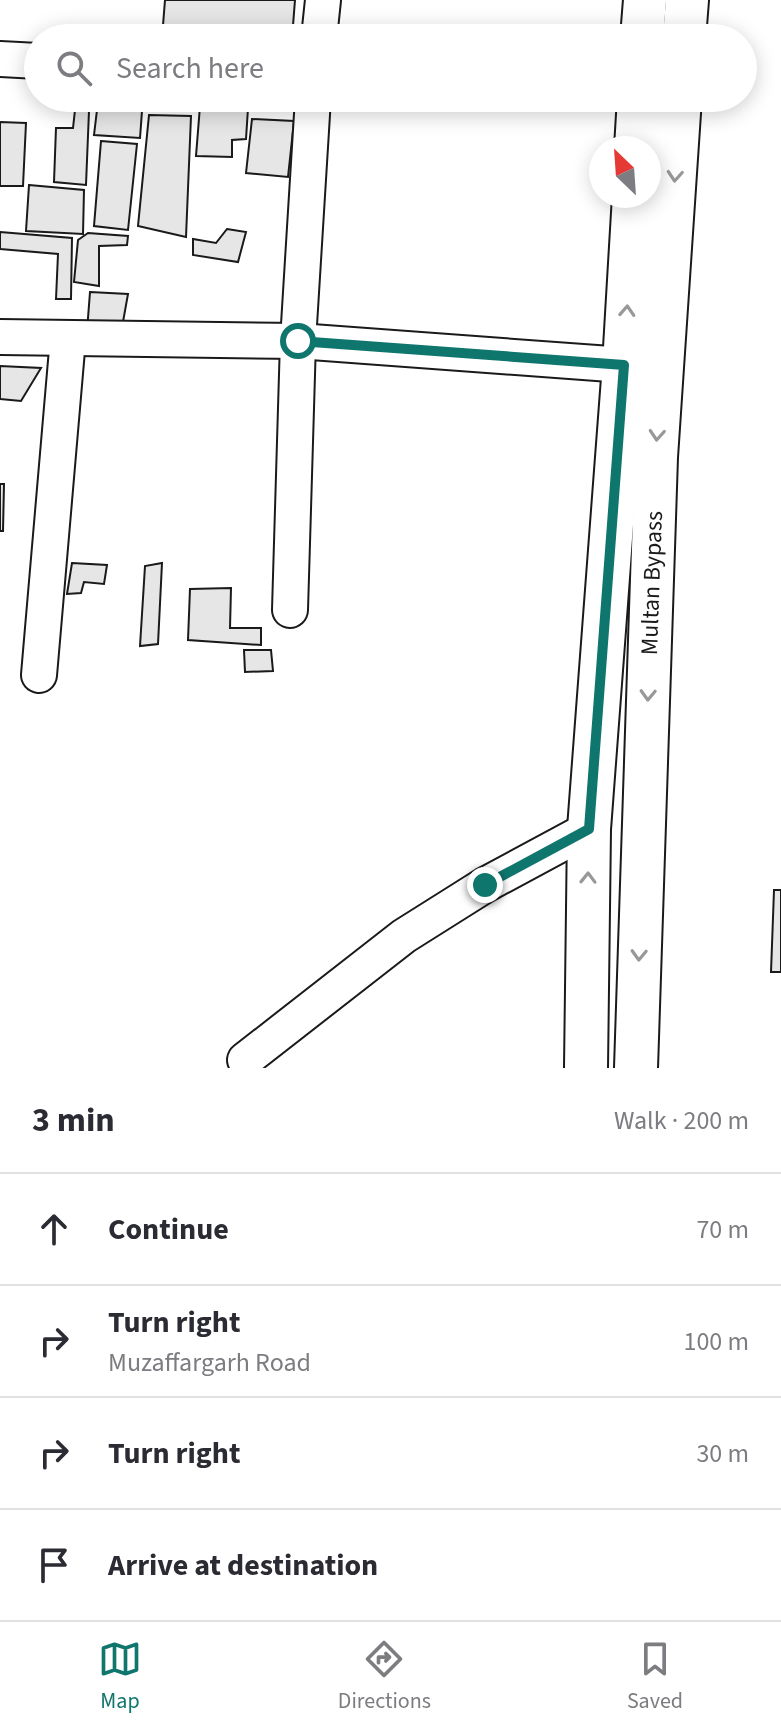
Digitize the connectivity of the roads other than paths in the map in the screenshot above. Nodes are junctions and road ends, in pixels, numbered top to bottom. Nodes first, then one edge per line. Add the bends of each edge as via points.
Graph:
1 (323, 0) edge
2 (645, 0) edge
3 (687, 0) edge
4 (320, 24) edge
5 (643, 24) edge
6 (685, 24) edge
7 (0, 59) edge
8 (24, 60) edge
9 (312, 112) edge
10 (638, 112) edge
11 (679, 112) edge
12 (637, 136) edge
13 (633, 208) edge
14 (0, 337) edge
15 (68, 338) junction
16 (298, 341) junction
17 (624, 365) junction
18 (290, 610) dead end
19 (39, 675) dead end
20 (589, 829) junction
21 (245, 1060) dead end
22 (586, 1068) edge
23 (636, 1068) edge

1 - 4 street
2 - 5 main road
3 - 6 main road
7 - 8 street
9 - 16 street
10 - 12 main road
11 -> 23 main road, Multan Bypass via 656,457
17 -> 13 main road
14 - 15 street
15 - 16 street
15 - 19 street
16 - 17 street
16 - 18 street
17 - 20 main road
20 - 21 street via 404,936
22 -> 20 main road

